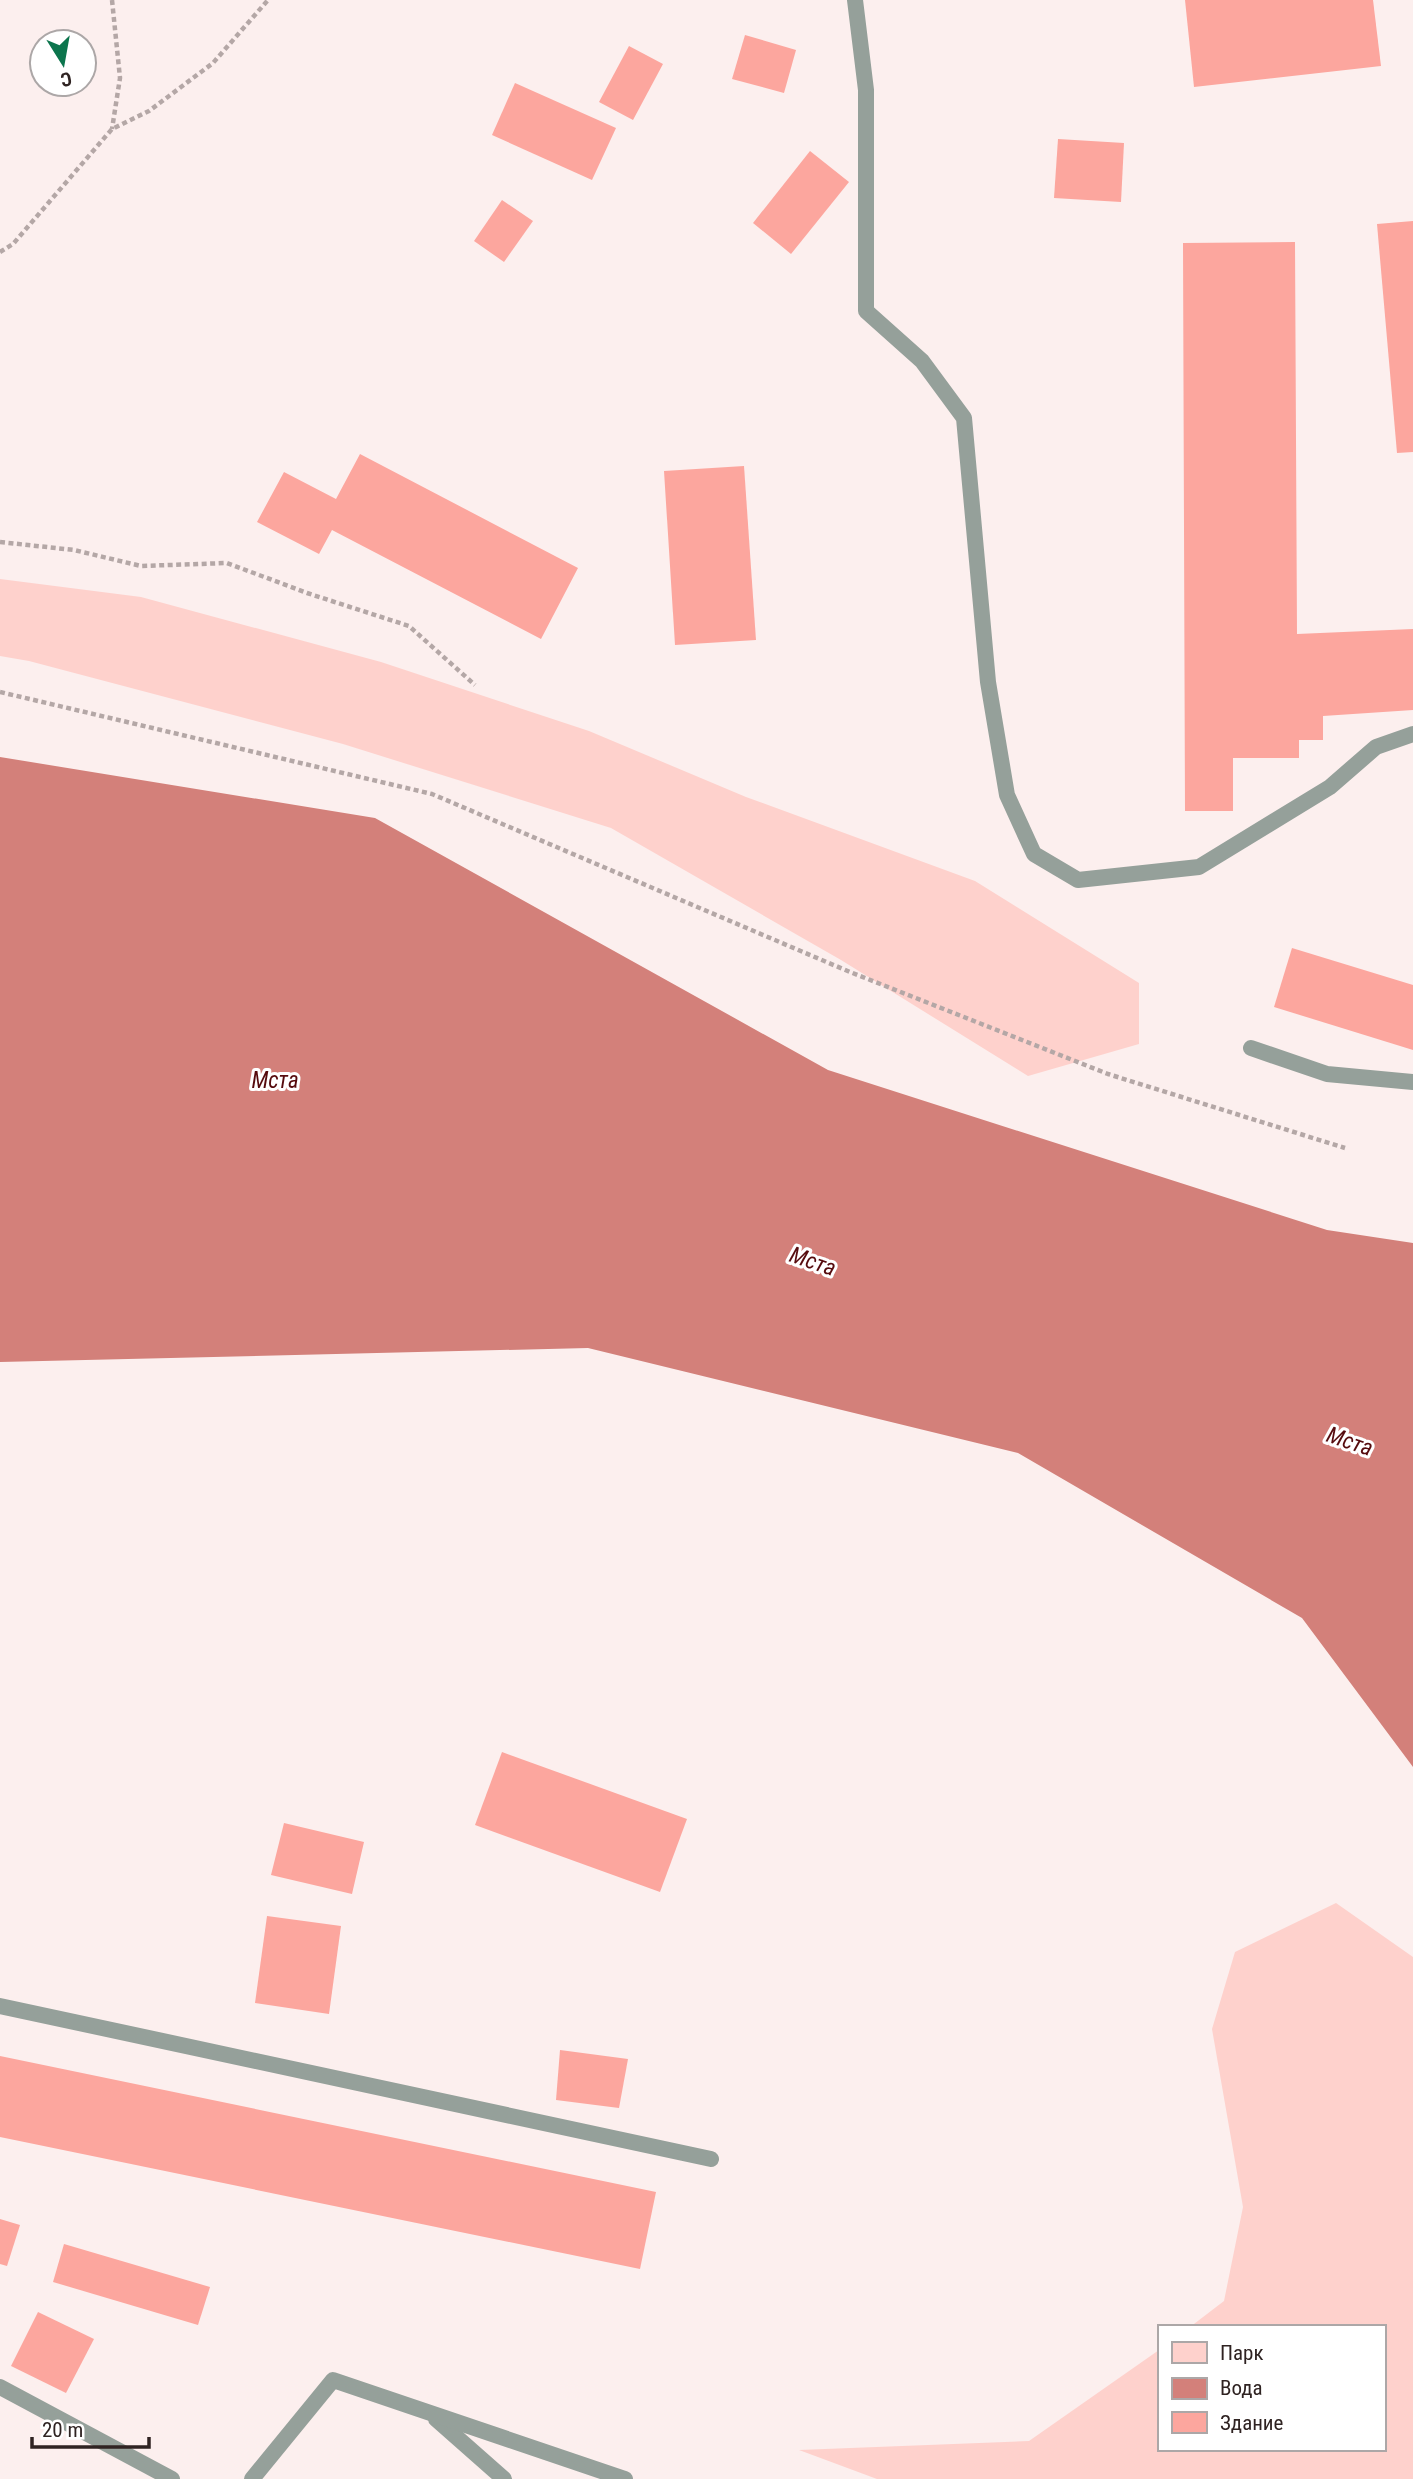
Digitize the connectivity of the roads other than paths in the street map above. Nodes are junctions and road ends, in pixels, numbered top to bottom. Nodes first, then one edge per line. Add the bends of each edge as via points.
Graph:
1 (855, 0) edge
2 (1413, 734) edge
3 (1251, 1048) dead end
4 (1413, 1082) edge
5 (0, 2006) edge
6 (711, 2159) dead end
7 (0, 2387) edge
8 (429, 2413) junction
9 (172, 2479) edge
10 (252, 2479) edge
11 (504, 2479) edge
12 (625, 2479) edge

1 - 2 lane via 866,90 866,310 922,361 964,418 990,694 1007,795 1034,854 1078,880 1199,867 1330,786 1376,747
3 - 4 lane via 1327,1074
5 - 6 lane
7 - 9 lane
8 - 10 lane via 333,2380
8 - 11 lane
8 - 12 lane

